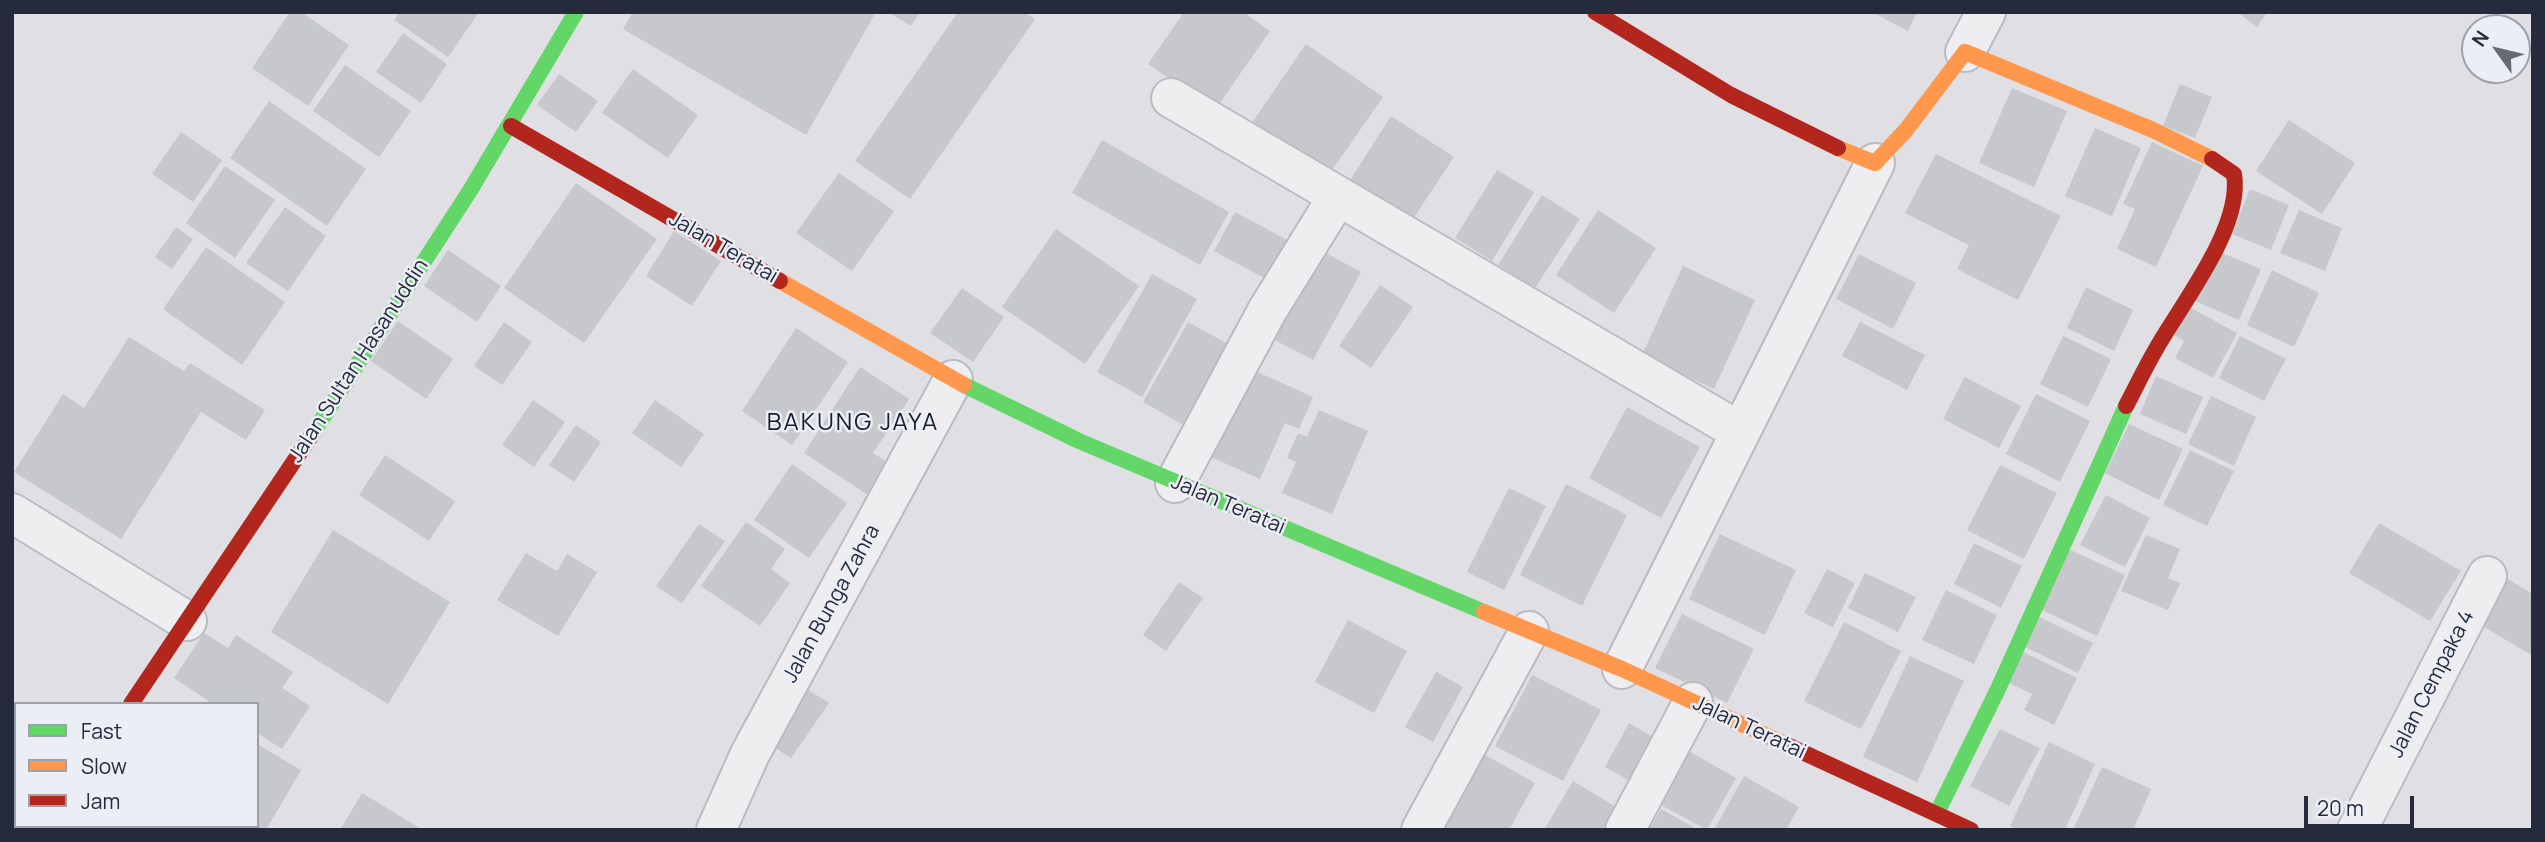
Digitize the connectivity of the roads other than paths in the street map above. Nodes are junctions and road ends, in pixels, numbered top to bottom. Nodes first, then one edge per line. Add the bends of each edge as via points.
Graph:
1 (576, 12) edge
2 (1595, 12) edge
3 (1986, 12) edge
4 (1965, 52) junction
5 (1171, 98) dead end
6 (511, 126) junction
7 (1875, 163) junction
8 (1338, 196) junction
9 (953, 380) junction
10 (1739, 431) junction
11 (1175, 483) junction
12 (12, 513) edge
13 (2487, 576) dead end
14 (187, 621) junction
15 (1530, 631) junction
16 (1622, 669) junction
17 (132, 702) edge
18 (1693, 702) junction
19 (1937, 813) junction
20 (716, 830) edge
21 (1421, 830) edge
22 (1625, 830) edge
23 (1971, 830) edge
24 (2357, 830) edge

1 - 6 street, Jalan Sultan Hasanuddin
2 - 7 street via 1710,83 1822,144
3 - 4 street
4 - 7 street
4 - 19 street via 2213,158 2233,173 2238,185 2228,223 2103,454
5 - 8 street
6 - 9 street, Jalan Teratai
6 - 14 street, Jalan Sultan Hasanuddin
7 - 10 street
8 - 10 street
8 - 11 street via 1267,311
9 - 11 street, Jalan Teratai
9 - 20 street, Jalan Bunga Zahra via 750,754
10 - 16 street
11 - 15 street, Jalan Teratai
12 - 14 street
13 - 24 street, Jalan Cempaka 4
14 - 17 street, Jalan Sultan Hasanuddin
15 - 16 street, Jalan Teratai
15 - 21 street
16 - 18 street, Jalan Teratai
18 - 19 street, Jalan Teratai
18 - 22 street
19 - 23 street, Jalan Teratai

